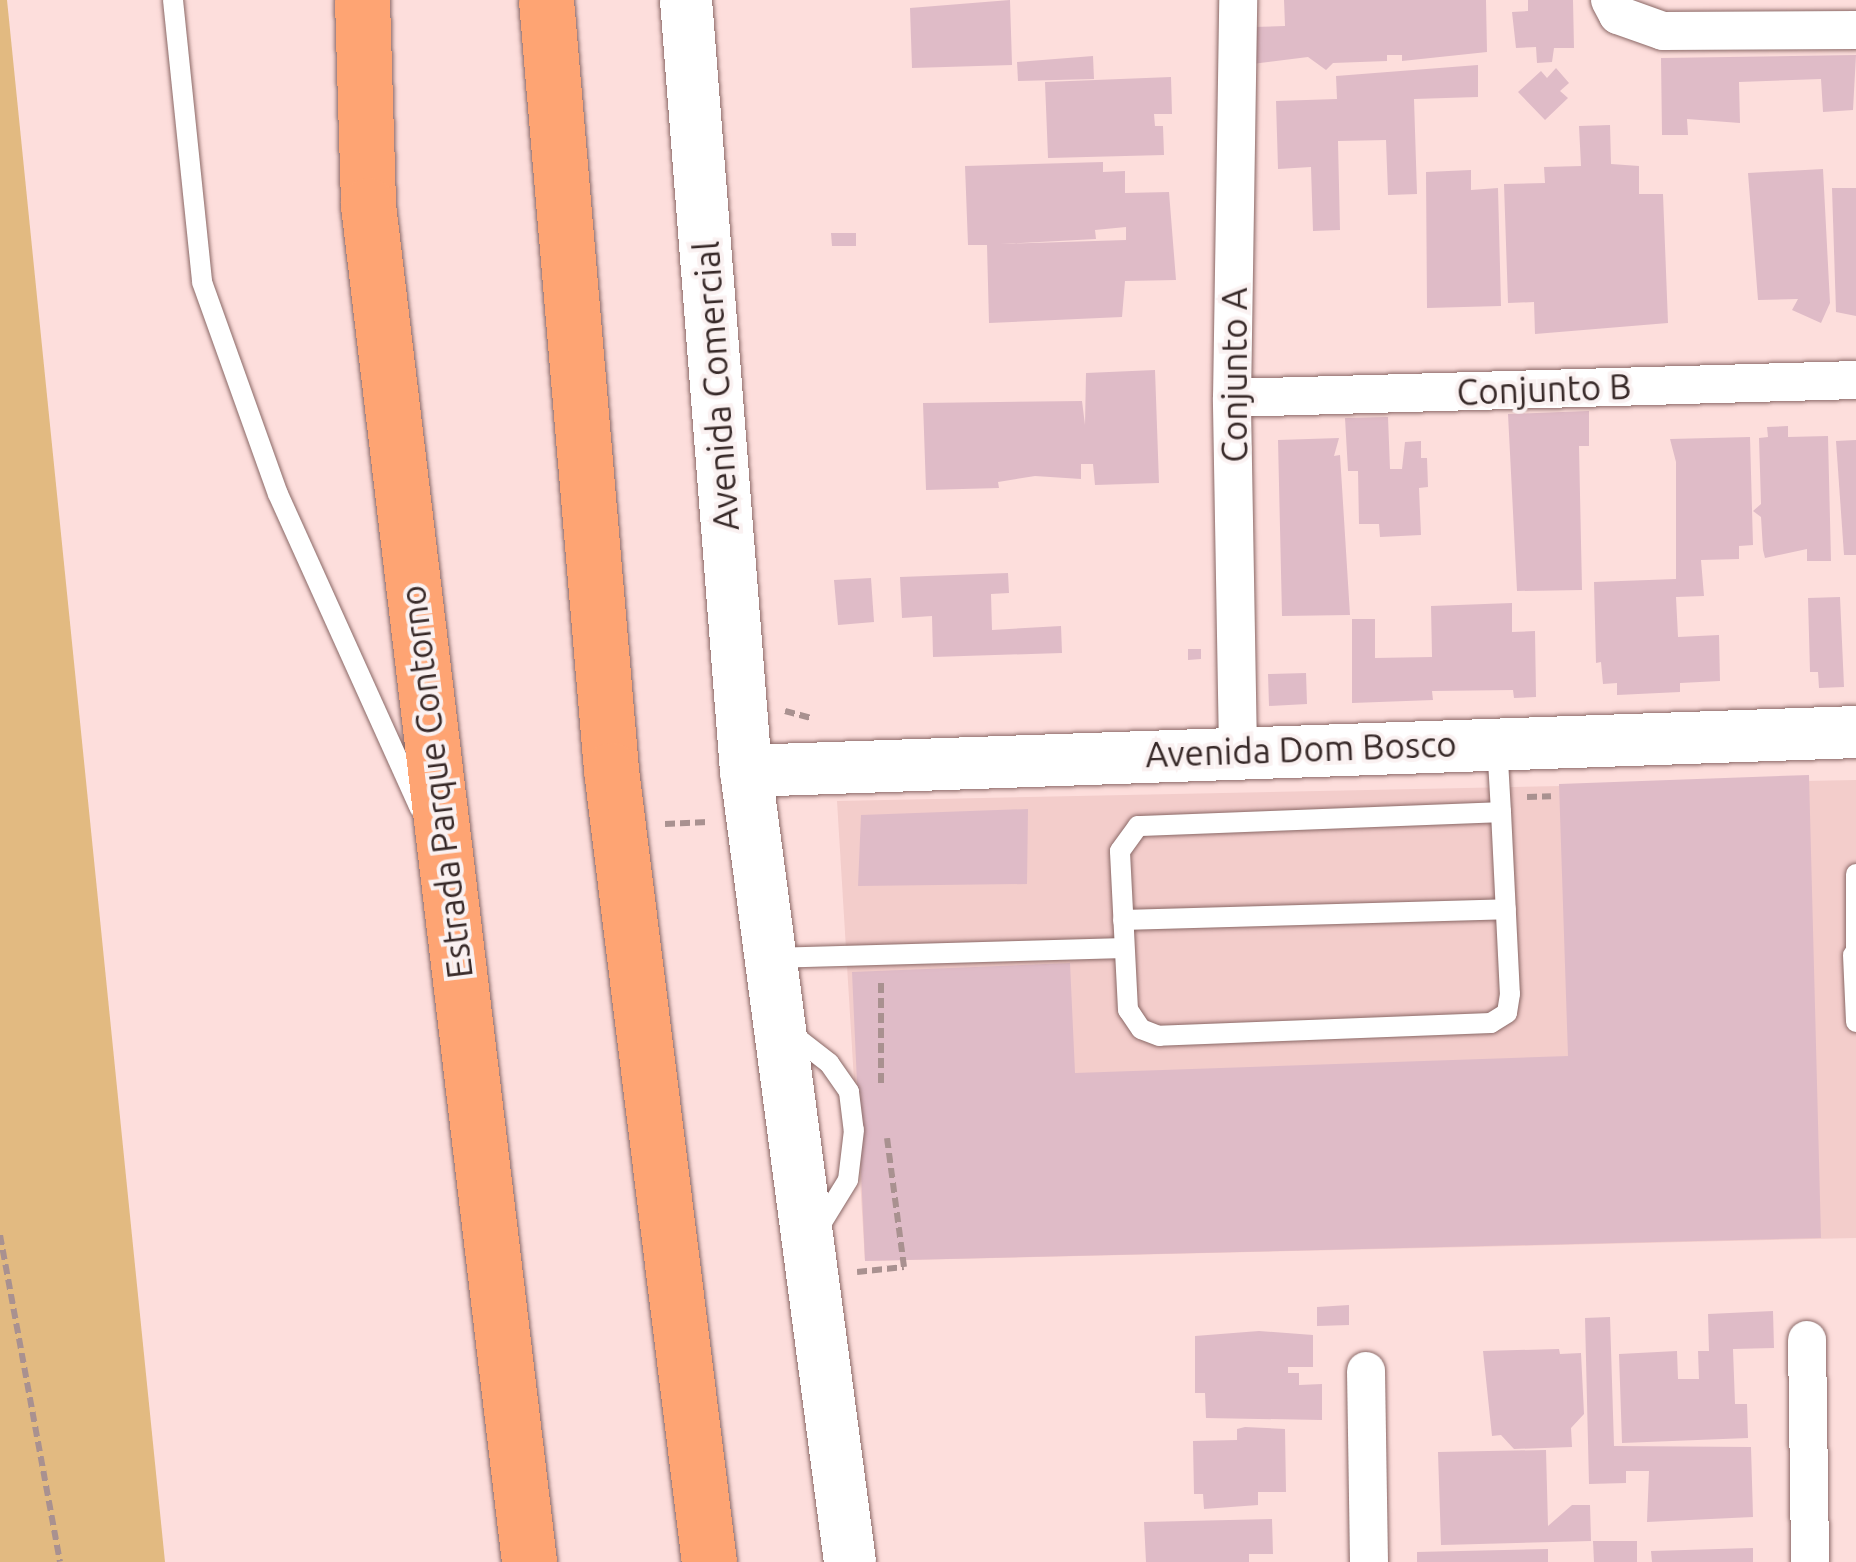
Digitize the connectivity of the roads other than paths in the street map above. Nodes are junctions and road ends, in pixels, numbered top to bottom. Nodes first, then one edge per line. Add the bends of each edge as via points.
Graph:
1 (173, 0) edge
2 (362, 0) edge
3 (546, 0) edge
4 (686, 0) edge
5 (1238, 0) edge
6 (1610, 0) edge
7 (1856, 30) edge
8 (1856, 380) edge
9 (1232, 398) junction
10 (1856, 732) edge
11 (1497, 743) junction
12 (1238, 750) junction
13 (746, 771) junction
14 (1501, 812) junction
15 (446, 863) junction
16 (1856, 874) edge
17 (1506, 909) junction
18 (1123, 920) junction
19 (1124, 948) junction
20 (1855, 955) edge
21 (770, 958) junction
22 (1856, 1022) edge
23 (1807, 1340) dead end
24 (1366, 1371) dead end
25 (528, 1562) edge
26 (709, 1562) edge
27 (850, 1562) edge
28 (1369, 1562) edge
29 (1810, 1562) edge

1 - 15 lane via 202,282 278,494
2 - 15 highway, Estrada Parque Contorno via 368,205
3 - 26 highway via 611,770
4 - 13 street, Avenida Comercial
5 - 9 street, Conjunto A
6 - 7 street via 1618,15 1663,31
8 - 9 street, Conjunto B
9 - 12 street, Conjunto A
10 - 11 street, Avenida Dom Bosco
11 - 12 street, Avenida Dom Bosco
11 - 14 lane
12 - 13 street, Avenida Dom Bosco
13 - 21 street, Avenida Comercial
14 - 17 lane
14 - 18 lane via 1138,826 1120,851
15 - 25 highway, Estrada Parque Contorno
16 - 20 lane
17 - 18 lane
17 - 19 lane via 1510,994 1507,1013 1492,1023 1160,1036 1141,1028 1128,1010
18 - 19 lane
19 - 21 lane
20 - 22 lane
21 - 27 street, Avenida Comercial
23 - 29 street
24 - 28 street

